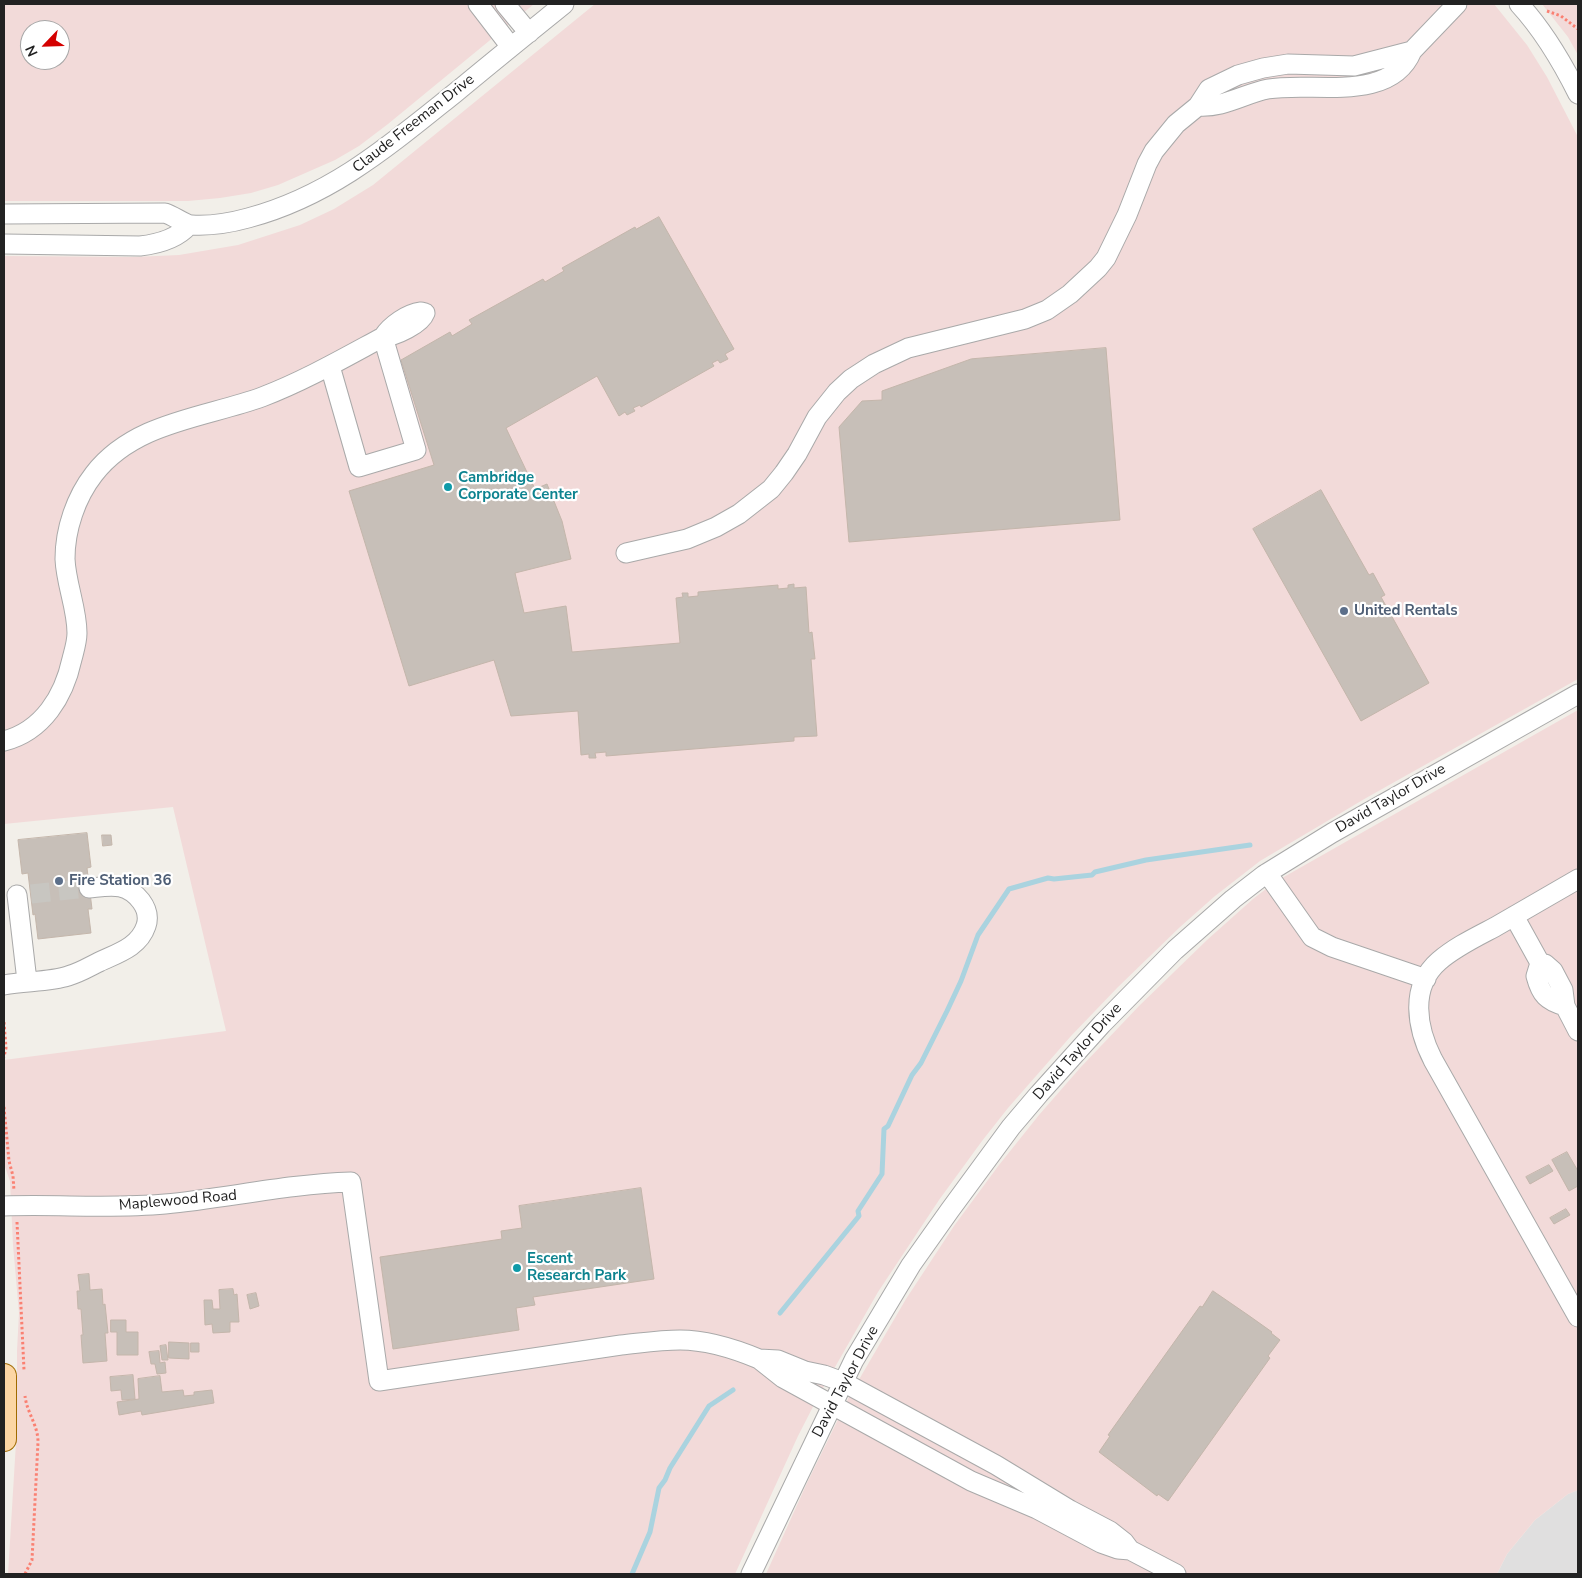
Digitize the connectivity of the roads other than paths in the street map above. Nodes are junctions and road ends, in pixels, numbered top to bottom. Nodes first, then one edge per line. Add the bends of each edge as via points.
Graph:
1 (478, 4) edge
2 (505, 4) edge
3 (564, 4) edge
4 (1457, 4) edge
5 (1522, 7) edge
6 (528, 33) junction
7 (511, 47) junction
8 (1578, 94) edge
9 (4, 214) edge
10 (189, 225) junction
11 (4, 244) edge
12 (330, 366) junction
13 (626, 552) dead end
14 (1578, 694) edge
15 (4, 741) edge
16 (1267, 873) junction
17 (1578, 879) edge
18 (89, 888) tunnel mouth
19 (17, 895) edge
20 (1514, 916) junction
21 (1426, 979) junction
22 (27, 981) junction
23 (4, 985) edge
24 (1578, 1031) edge
25 (4, 1206) edge
26 (1573, 1295) edge
27 (1578, 1317) edge
28 (759, 1359) junction
29 (14, 1375) edge
30 (843, 1382) junction
31 (832, 1405) junction
32 (4, 1439) edge
33 (1130, 1550) junction
34 (751, 1574) edge
35 (1176, 1574) edge

1 - 7 street
2 - 6 street
3 - 6 street, Claude Freeman Drive
4 - 13 street via 1412,51 1405,64 1384,79 1346,88 1277,88 1215,106 1198,106 1176,124 1154,150 1106,258 1070,294 1047,310 1024,319 908,348 874,364 837,392 817,417 784,474 771,489 739,514 692,537
5 - 8 street via 1553,49
6 - 7 street, Claude Freeman Drive
7 - 10 street, Claude Freeman Drive via 382,151 327,187 284,207 234,222
9 - 10 street, Claude Freeman Drive via 165,213
10 - 11 street via 176,236 147,246
12 - 12 street via 383,337 416,450 359,467
12 - 15 street via 261,397 149,431 106,460 80,497 67,542 66,568 77,635 67,681 40,721 23,734
14 - 16 street, David Taylor Drive
16 - 21 street via 1312,937
16 - 30 street, David Taylor Drive via 1175,950 1039,1094 1001,1140 922,1250
17 - 20 street
18 - 22 street via 120,886 140,899 146,908 147,923 140,938 128,948 68,976
19 - 22 street
20 - 21 street via 1445,956
20 - 24 street via 1540,963 1553,971
21 - 26 street via 1418,1014 1426,1046
22 - 23 street
25 - 28 street, Maplewood Road via 148,1206 351,1182 379,1381 661,1340 694,1341
26 - 27 street
28 - 30 street via 778,1360
28 - 31 street via 783,1378
29 - 32 main road
30 - 31 street, David Taylor Drive
30 - 33 street via 1110,1531
31 - 33 street via 971,1481 1037,1509 1101,1543
31 - 34 street, David Taylor Drive
33 - 35 street

